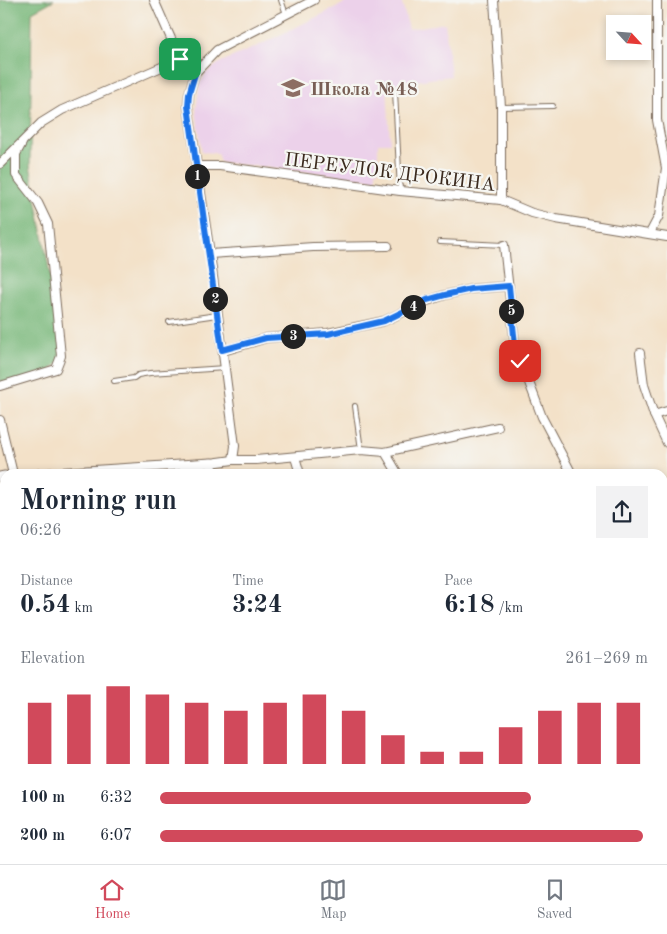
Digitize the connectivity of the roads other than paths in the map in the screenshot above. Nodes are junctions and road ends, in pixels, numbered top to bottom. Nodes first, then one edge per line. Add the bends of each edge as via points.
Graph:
1 (154, 0) edge
2 (281, 0) edge
3 (314, 0) edge
4 (494, 0) edge
5 (657, 0) edge
6 (286, 15) junction
7 (180, 59) junction
8 (195, 74) junction
9 (395, 91) dead end
10 (554, 106) dead end
11 (501, 107) junction
12 (22, 143) junction
13 (0, 164) edge
14 (196, 166) junction
15 (400, 191) junction
16 (501, 200) junction
17 (650, 233) junction
18 (667, 237) edge
19 (440, 242) dead end
20 (504, 245) joint
21 (388, 246) dead end
22 (210, 254) junction
23 (509, 286) junction
24 (217, 315) junction
25 (169, 322) dead end
26 (222, 350) junction
27 (640, 353) dead end
28 (225, 368) junction
29 (114, 381) dead end
30 (0, 386) edge
31 (355, 406) dead end
32 (667, 411) edge
33 (654, 415) junction
34 (0, 420) edge
35 (498, 427) dead end
36 (667, 443) edge
37 (361, 450) junction
38 (385, 452) junction
39 (295, 457) junction
40 (232, 460) junction
41 (211, 463) junction
42 (12, 469) edge
43 (139, 469) edge
44 (213, 469) edge
45 (299, 469) edge
46 (395, 469) edge
47 (567, 469) edge

1 - 7 street
2 - 6 lane
3 - 6 street
4 - 11 street
5 - 17 street via 657,120 666,168 659,216
6 - 8 street via 217,50
7 - 8 street
7 - 12 street via 62,110 41,123
8 - 14 street via 188,106
9 - 15 lane
10 - 11 lane
11 - 16 street
12 - 13 street
12 - 30 street via 16,154 16,175 38,204 48,224 61,356 56,369
14 - 15 street, ПЕРЕУЛОК ДРОКИНА via 220,166
14 - 22 street
15 - 16 street, ПЕРЕУЛОК ДРОКИНА
16 - 17 street, ПЕРЕУЛОК ДРОКИНА via 556,219
17 - 18 street, ПЕРЕУЛОК ДРОКИНА
19 - 20 lane
20 - 23 street
21 - 22 street
22 - 24 street
23 - 26 street via 445,295 384,321 328,334 266,338
23 - 47 street via 515,345 520,361
24 - 25 lane
24 - 26 street
26 - 28 street
27 - 33 street via 644,385
28 - 29 lane via 150,373
28 - 40 street via 235,446
31 - 37 lane
32 - 33 street
33 - 36 street
34 - 42 street
35 - 38 street
37 - 38 street
37 - 39 street
38 - 46 street
39 - 40 street
39 - 45 street
40 - 41 street
41 - 43 street
41 - 44 street

